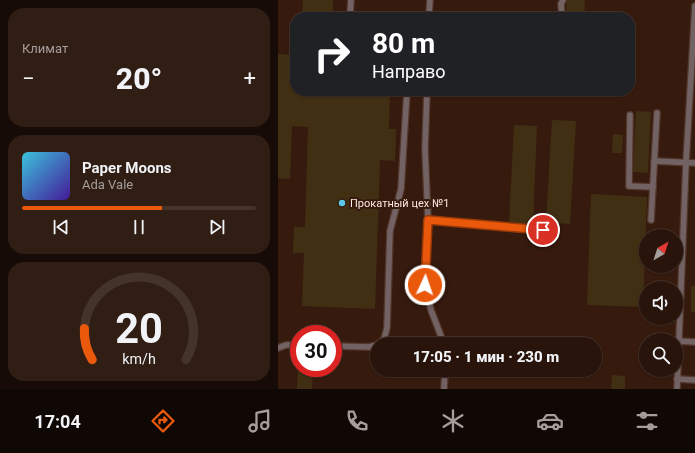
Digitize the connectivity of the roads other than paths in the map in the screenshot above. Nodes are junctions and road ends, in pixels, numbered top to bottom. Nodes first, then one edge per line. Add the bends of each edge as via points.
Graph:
1 (351, 0) edge
2 (430, 0) edge
3 (563, 0) edge
4 (695, 6) edge
5 (350, 12) edge
6 (430, 12) edge
7 (562, 12) edge
8 (407, 96) edge
9 (427, 96) edge
10 (657, 113) dead end
11 (630, 115) dead end
12 (654, 161) junction
13 (686, 163) junction
14 (695, 163) edge
15 (653, 187) junction
16 (428, 220) junction
17 (651, 220) dead end
18 (543, 230) dead end
19 (678, 333) edge
20 (385, 337) edge
21 (441, 337) edge
22 (683, 341) edge
23 (695, 342) edge
24 (290, 345) edge
25 (342, 346) edge
26 (370, 347) edge
27 (278, 348) edge
28 (444, 377) edge
29 (677, 379) joint
30 (695, 380) edge
31 (444, 389) edge
32 (677, 389) edge

1 - 5 street
2 - 6 street
3 - 7 street
4 - 13 street
8 - 20 street via 401,190 390,231
9 - 16 street via 425,149
10 - 12 street
11 - 15 street via 629,186
12 - 13 street
12 - 15 street
13 - 14 street
13 - 19 street
15 - 17 street
16 - 18 street
16 - 21 street via 425,285
22 - 23 street
24 - 27 street
25 - 26 street
28 - 31 street
29 - 30 street
29 - 32 street

